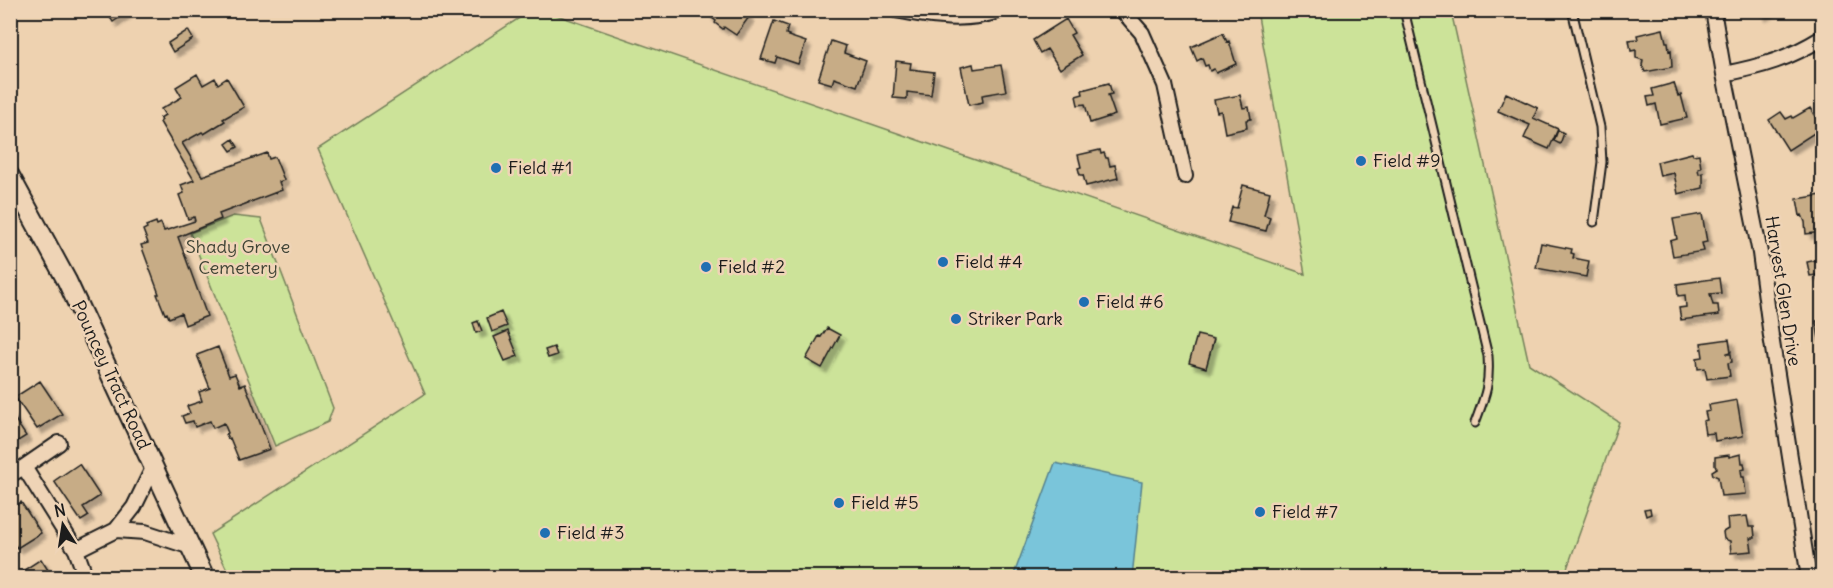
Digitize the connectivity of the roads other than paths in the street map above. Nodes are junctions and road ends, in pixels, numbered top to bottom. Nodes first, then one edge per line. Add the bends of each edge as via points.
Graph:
1 (895, 10) edge
2 (1001, 10) edge
3 (1122, 10) edge
4 (1404, 10) edge
5 (1572, 10) edge
6 (1713, 10) edge
7 (1822, 38) edge
8 (1724, 74) junction
9 (10, 176) edge
10 (1185, 176) dead end
11 (1594, 222) dead end
12 (1475, 423) dead end
13 (59, 443) dead end
14 (154, 466) junction
15 (24, 467) junction
16 (10, 476) edge
17 (116, 530) junction
18 (191, 547) junction
19 (76, 550) junction
20 (86, 578) edge
21 (205, 578) edge
22 (1809, 578) edge

1 - 2 street via 936,18 985,16
3 - 10 street via 1142,33 1165,85
4 - 12 lane via 1488,356 1488,389
5 - 11 lane via 1600,127 1602,162
6 - 8 street, Harvest Glen Drive
7 - 8 street via 1780,60
8 - 22 street, Harvest Glen Drive via 1760,253
9 - 14 main road, Pouncey Tract Road via 67,281
13 - 15 street
14 - 17 street via 134,507
14 - 18 main road, Pouncey Tract Road
15 - 16 street
15 - 19 street
17 - 18 street via 146,532
17 - 19 street
18 - 21 main road, Pouncey Tract Road
19 - 20 street

